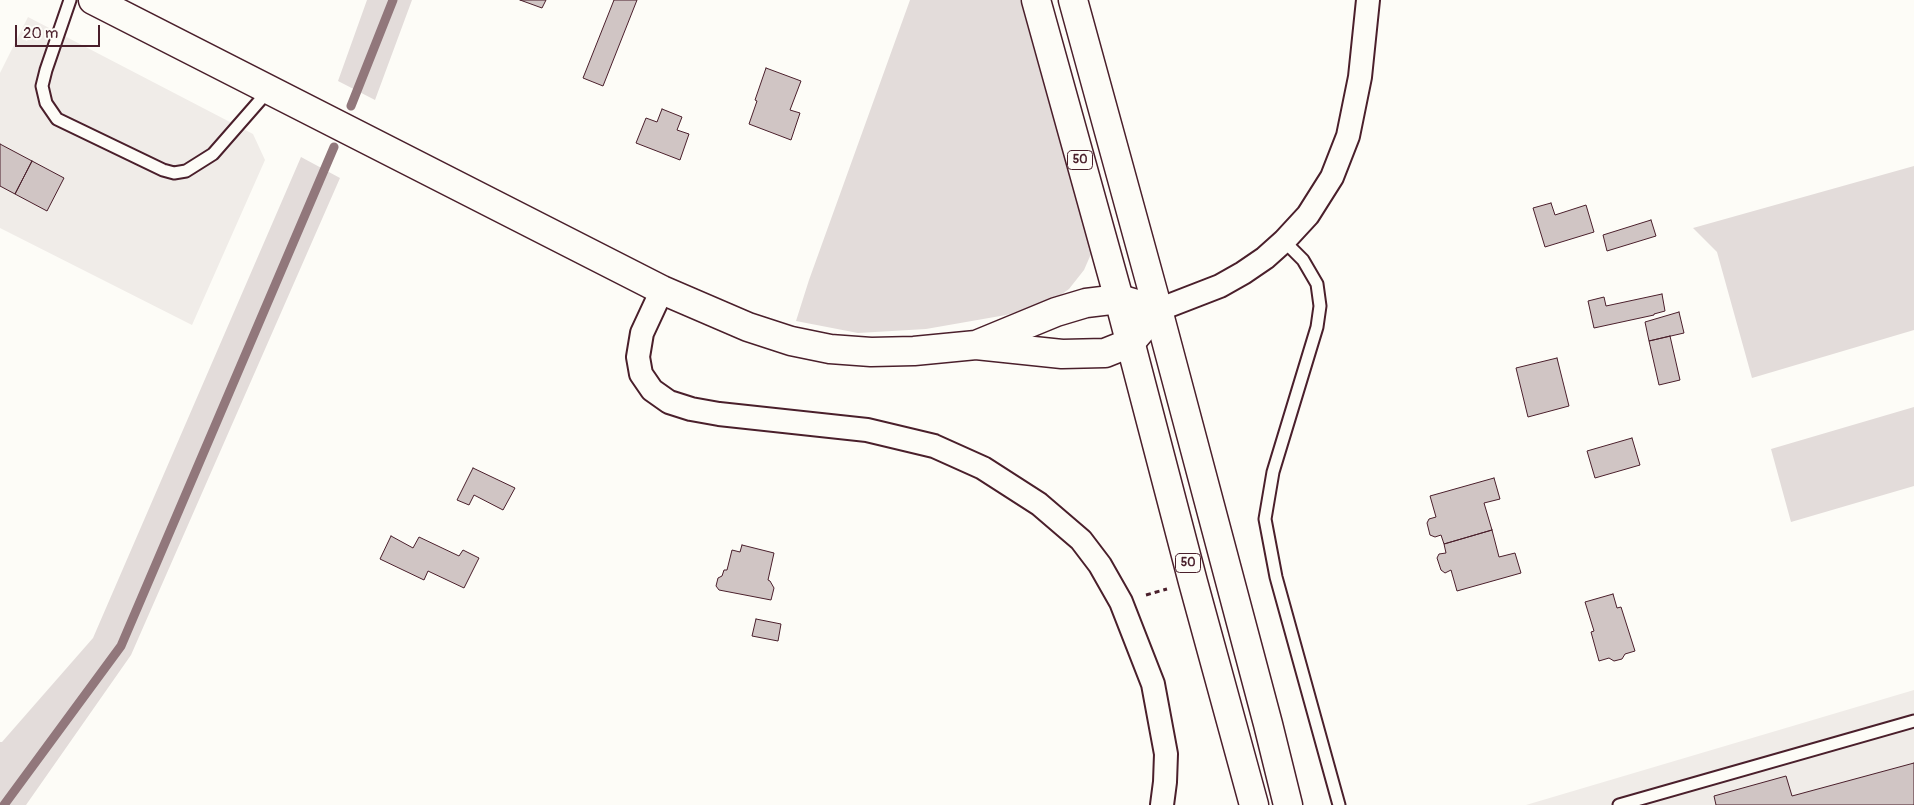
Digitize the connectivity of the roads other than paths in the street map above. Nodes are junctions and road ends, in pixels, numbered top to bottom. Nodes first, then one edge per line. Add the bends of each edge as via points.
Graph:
1 (70, 0) edge
2 (93, 0) edge
3 (1036, 0) edge
4 (1073, 0) edge
5 (1368, 0) edge
6 (269, 90) junction
7 (1284, 241) junction
8 (662, 290) junction
9 (1119, 299) junction
10 (1158, 310) junction
11 (1130, 343) junction
12 (976, 346) junction
13 (1914, 721) edge
14 (1162, 805) edge
15 (1254, 805) edge
16 (1288, 805) edge
17 (1339, 805) edge
18 (1618, 805) edge

1 - 6 lane via 42,86 46,103 57,119 163,170 174,173 186,171 214,154
2 - 6 main road
3 - 9 main road, 50
4 - 10 main road
5 - 7 street via 1360,77 1348,136 1332,177 1308,215
6 - 8 main road
7 - 10 street via 1265,258 1220,286
7 - 17 lane via 1308,268 1316,284 1320,306 1317,327 1273,472 1265,519 1276,577
8 - 12 main road via 748,327 830,349 905,352
8 - 14 street via 642,333 638,357 641,374 652,390 669,402 719,414 867,430 934,446 976,465 1011,486 1039,504 1081,540 1121,602 1153,684 1166,754
9 - 10 main road
9 - 11 main road, 50
9 - 12 main road via 1086,303 1056,312
10 - 11 main road
10 - 16 main road
11 - 12 main road via 1106,353 1062,354
11 - 15 main road, 50
13 - 18 lane

